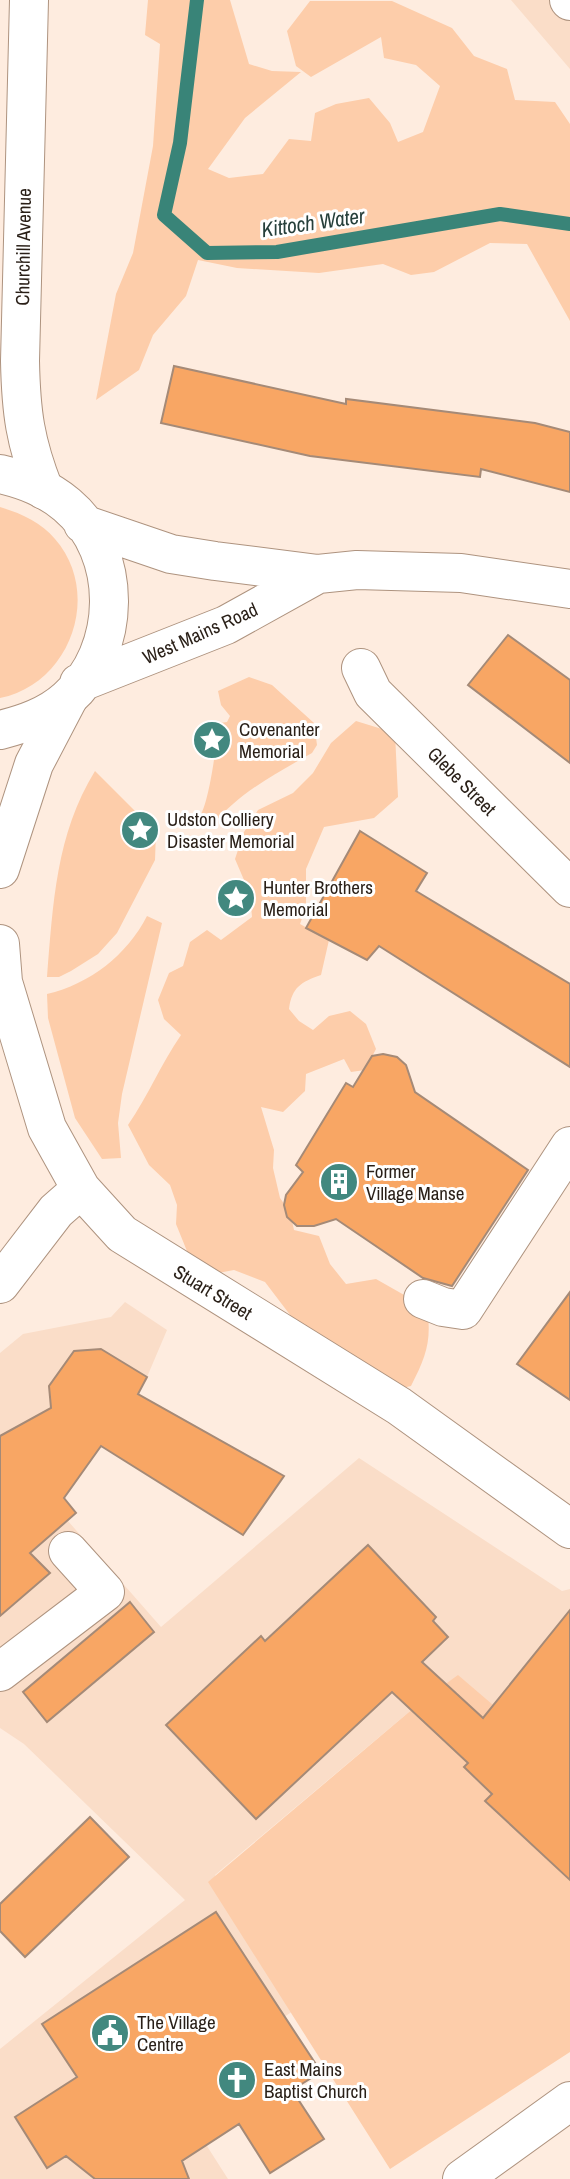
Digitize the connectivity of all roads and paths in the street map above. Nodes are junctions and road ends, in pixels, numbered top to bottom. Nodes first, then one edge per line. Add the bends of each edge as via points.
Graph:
1 (30, 0) edge
2 (0, 474) edge
3 (44, 490) junction
4 (83, 524) junction
5 (318, 574) junction
6 (570, 589) edge
7 (360, 668) dead end
8 (73, 691) junction
9 (0, 730) edge
10 (0, 869) edge
11 (570, 888) edge
12 (0, 944) edge
13 (570, 1146) edge
14 (80, 1189) junction
15 (0, 1284) edge
16 (423, 1299) dead end
17 (570, 1529) edge
18 (68, 1551) dead end
19 (0, 1672) edge
20 (570, 2101) edge
21 (463, 2179) edge

1 - 3 street, Churchill Avenue via 21,410 28,450
2 - 3 street
3 - 4 street via 68,506
4 - 5 street, West Mains Road via 171,554
4 - 8 street via 95,539 109,580 108,624 94,665
5 - 6 street, West Mains Road via 357,570 461,573
5 - 8 street, West Mains Road via 226,625
7 - 11 street, Glebe Street via 373,693
8 - 9 street via 31,722
8 - 10 street via 34,764
12 - 14 street, Stuart Street via 3,982 47,1129
13 - 16 street via 463,1310
14 - 15 street via 56,1212
14 - 17 street, Stuart Street via 132,1243 399,1406
18 - 19 street via 105,1592
20 - 21 street

